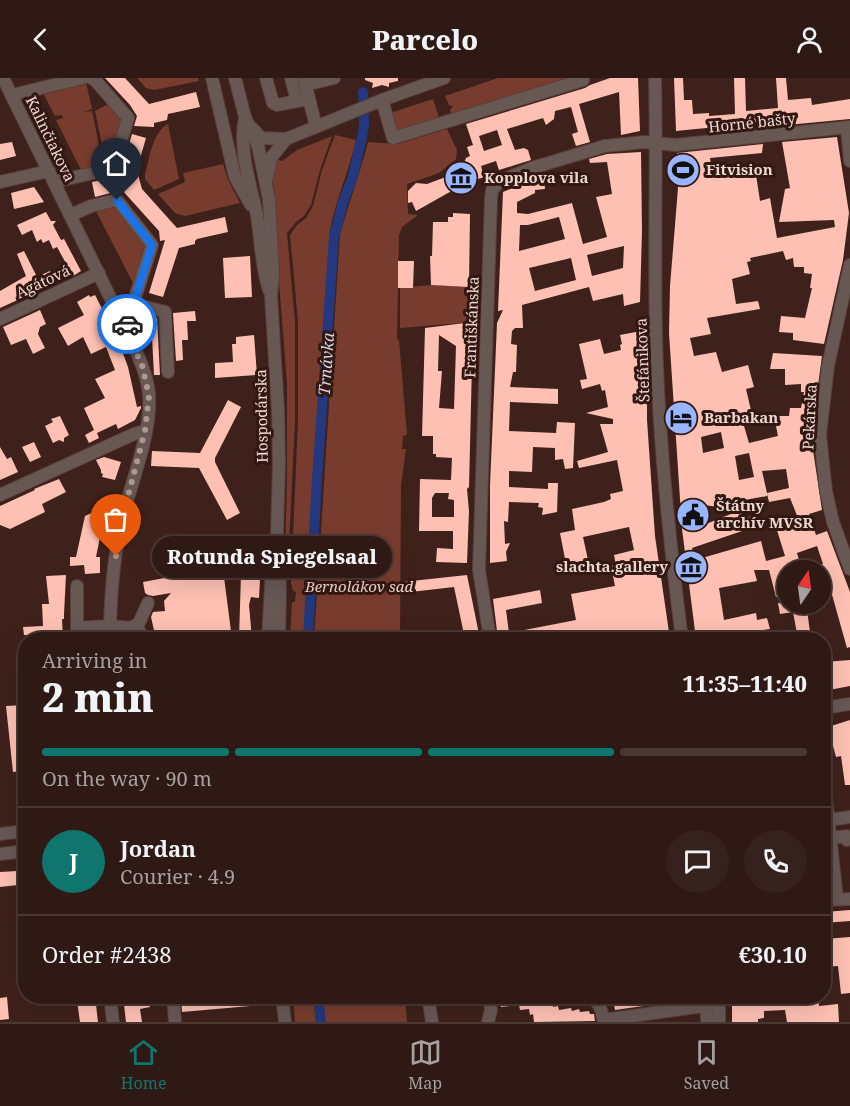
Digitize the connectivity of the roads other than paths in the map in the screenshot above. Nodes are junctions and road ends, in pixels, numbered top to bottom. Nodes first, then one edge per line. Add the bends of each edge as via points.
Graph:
1 (3, 78) edge
2 (83, 78) edge
3 (91, 78) edge
4 (212, 78) edge
5 (235, 78) edge
6 (272, 78) edge
7 (291, 78) edge
8 (334, 78) edge
9 (655, 78) edge
10 (438, 79) edge
11 (577, 80) edge
12 (304, 82) edge
13 (12, 95) junction
14 (302, 100) junction
15 (382, 100) junction
16 (245, 117) junction
17 (316, 127) junction
18 (848, 127) edge
19 (286, 140) junction
20 (656, 142) junction
21 (850, 161) edge
22 (51, 176) junction
23 (0, 182) edge
24 (267, 182) junction
25 (256, 214) junction
26 (71, 215) junction
27 (850, 265) edge
28 (99, 273) junction
29 (272, 296) junction
30 (136, 299) junction
31 (0, 319) edge
32 (125, 329) junction
33 (168, 372) dead end
34 (145, 431) junction
35 (0, 495) edge
36 (277, 535) junction
37 (850, 569) edge
38 (77, 586) dead end
39 (148, 603) dead end
40 (110, 626) junction
41 (132, 628) junction
42 (77, 632) edge
43 (85, 632) edge
44 (138, 632) edge
45 (268, 632) edge
46 (279, 632) edge
47 (489, 632) edge
48 (681, 632) edge
49 (850, 704) edge
50 (831, 707) edge
51 (850, 817) edge
52 (831, 820) edge
53 (18, 832) edge
54 (0, 834) edge
55 (831, 838) joint
56 (848, 840) dead end
57 (18, 852) edge
58 (0, 854) edge
59 (844, 899) edge
60 (111, 1004) edge
61 (174, 1004) edge
62 (283, 1004) edge
63 (429, 1004) edge
64 (490, 1004) edge
65 (598, 1004) edge
66 (693, 1004) edge
67 (712, 1004) edge
68 (714, 1004) edge
69 (488, 1020) edge
70 (607, 1021) edge
71 (113, 1022) edge
72 (176, 1022) edge
73 (285, 1022) edge
74 (432, 1022) edge
75 (707, 1022) edge
76 (718, 1022) edge

1 - 13 street, Kalinčiakova
2 - 13 street
3 - 22 street via 128,121 114,165 80,176
4 - 25 street via 235,177
5 - 16 street, Hospodárska
6 - 14 street via 273,103
7 - 14 street
8 - 12 street
9 - 20 street, Štefánikova
10 - 15 street
11 - 15 street via 393,138
12 - 14 street
13 - 22 street, Kalinčiakova
14 - 17 street
15 - 17 street
16 - 19 street via 261,138
16 - 24 street, Hospodárska via 258,146
16 - 25 street, Hospodárska via 242,133
17 - 19 street
18 - 20 street, Horné bašty via 675,145
18 - 21 street
19 - 24 street, Hospodárska via 271,158
20 - 47 street, Františkánska via 627,142 584,151 532,168 500,182 492,190 479,570
20 - 48 street, Štefánikova via 660,432
22 - 23 street
22 - 26 street, Kalinčiakova
24 - 29 street, Hospodárska
25 - 29 street, Hospodárska via 265,276
26 - 28 street, Kalinčiakova
26 - 30 street via 117,200 151,242
27 - 37 street, Pekárska via 828,366 820,435 826,491
28 - 31 street, Agátová
28 - 32 street, Kalinčiakova
29 - 36 street, Hospodárska via 278,410
30 - 32 street
30 - 33 street via 165,312
32 - 34 street, Kalinčiakova via 147,382
34 - 35 street
34 - 40 street, Kalinčiakova via 122,519
36 - 45 street, Hospodárska
36 - 46 street, Hospodárska
38 - 42 street
39 - 41 street via 139,623
40 - 41 street
40 - 43 street
41 - 44 street
49 - 50 street
51 - 52 street
53 - 54 street
55 - 56 street via 847,836
55 - 59 street
57 - 58 street
60 - 71 street
61 - 72 street
62 - 73 street
63 - 74 street
64 - 69 street
65 - 70 street
66 - 70 street
67 - 75 street
68 - 76 street

